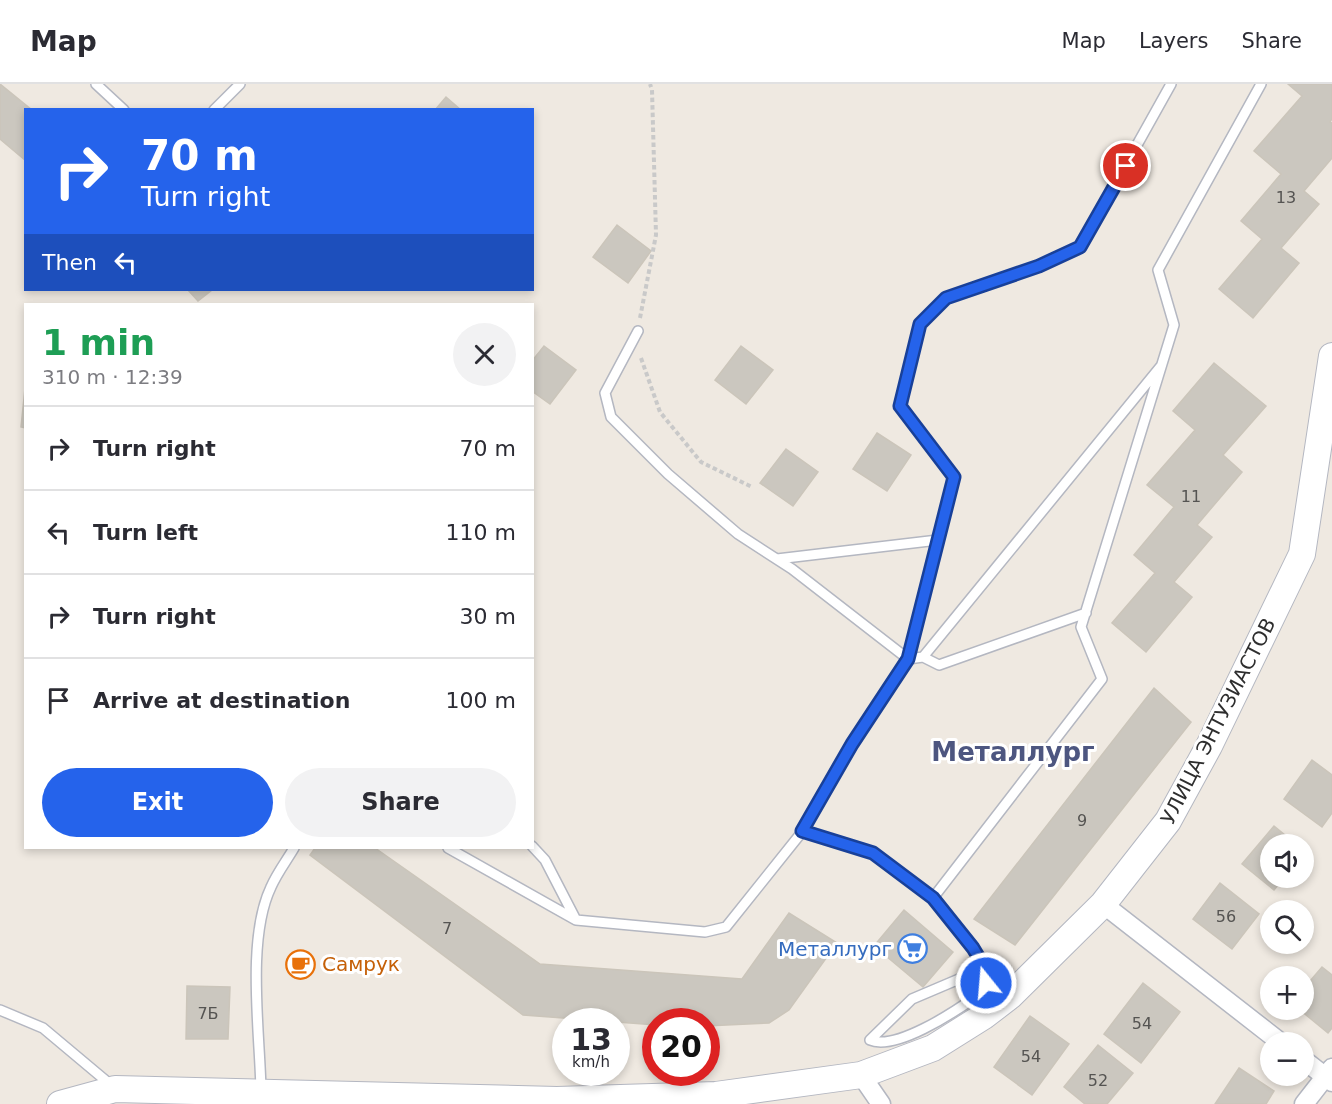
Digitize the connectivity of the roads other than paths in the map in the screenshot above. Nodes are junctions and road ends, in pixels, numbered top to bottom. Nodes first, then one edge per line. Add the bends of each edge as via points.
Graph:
1 (96, 84) edge
2 (240, 84) edge
3 (1171, 84) edge
4 (1261, 84) edge
5 (122, 108) edge
6 (216, 108) edge
7 (638, 331) road end
8 (1332, 357) edge
9 (1161, 366) junction
10 (938, 540) junction
11 (777, 559) junction
12 (1086, 613) junction
13 (923, 657) junction
14 (908, 659) junction
15 (802, 831) junction
16 (534, 848) edge
17 (293, 849) edge
18 (450, 849) edge
19 (933, 898) junction
20 (1102, 904) junction
21 (576, 920) junction
22 (985, 968) junction
23 (979, 1007) junction
24 (0, 1010) edge
25 (1267, 1032) edge
26 (1314, 1066) edge
27 (861, 1075) junction
28 (1330, 1076) edge
29 (115, 1089) junction
30 (261, 1091) junction
31 (556, 1102) edge
32 (60, 1104) edge
33 (881, 1104) edge
34 (1304, 1104) edge

1 - 5 lane
2 - 6 lane
3 - 10 lane via 1080,247 1039,266 946,298 920,324 900,406 954,477
4 - 9 lane via 1158,270 1174,325
7 - 11 lane via 605,393 610,417 738,534
8 - 20 street, УЛИЦА ЭНТУЗИАСТОВ via 1302,554 1209,746 1168,821
9 - 12 lane
9 - 13 lane
10 - 11 lane
10 - 14 lane
11 - 14 lane
12 - 13 lane via 939,665
12 - 19 lane via 1081,627 1102,679
13 - 14 lane
14 - 15 lane via 852,744
15 - 19 lane via 873,853
15 - 21 lane via 726,927 705,933
16 - 21 lane via 545,860
17 - 30 lane via 270,887 260,920 256,965
18 - 21 lane
19 - 22 lane
20 - 23 street, УЛИЦА ЭНТУЗИАСТОВ via 1010,996
20 - 25 street
22 - 23 lane via 986,983
22 - 23 lane via 912,999 870,1040 877,1043 912,1034
23 - 27 street, УЛИЦА ЭНТУЗИАСТОВ via 933,1048
24 - 29 lane via 43,1028
26 - 28 street
27 - 31 street, УЛИЦА ЭНТУЗИАСТОВ via 716,1095
27 - 33 street
28 - 34 street
29 - 30 street, УЛИЦА ЭНТУЗИАСТОВ
29 - 32 street, УЛИЦА ЭНТУЗИАСТОВ
30 - 31 street, УЛИЦА ЭНТУЗИАСТОВ

